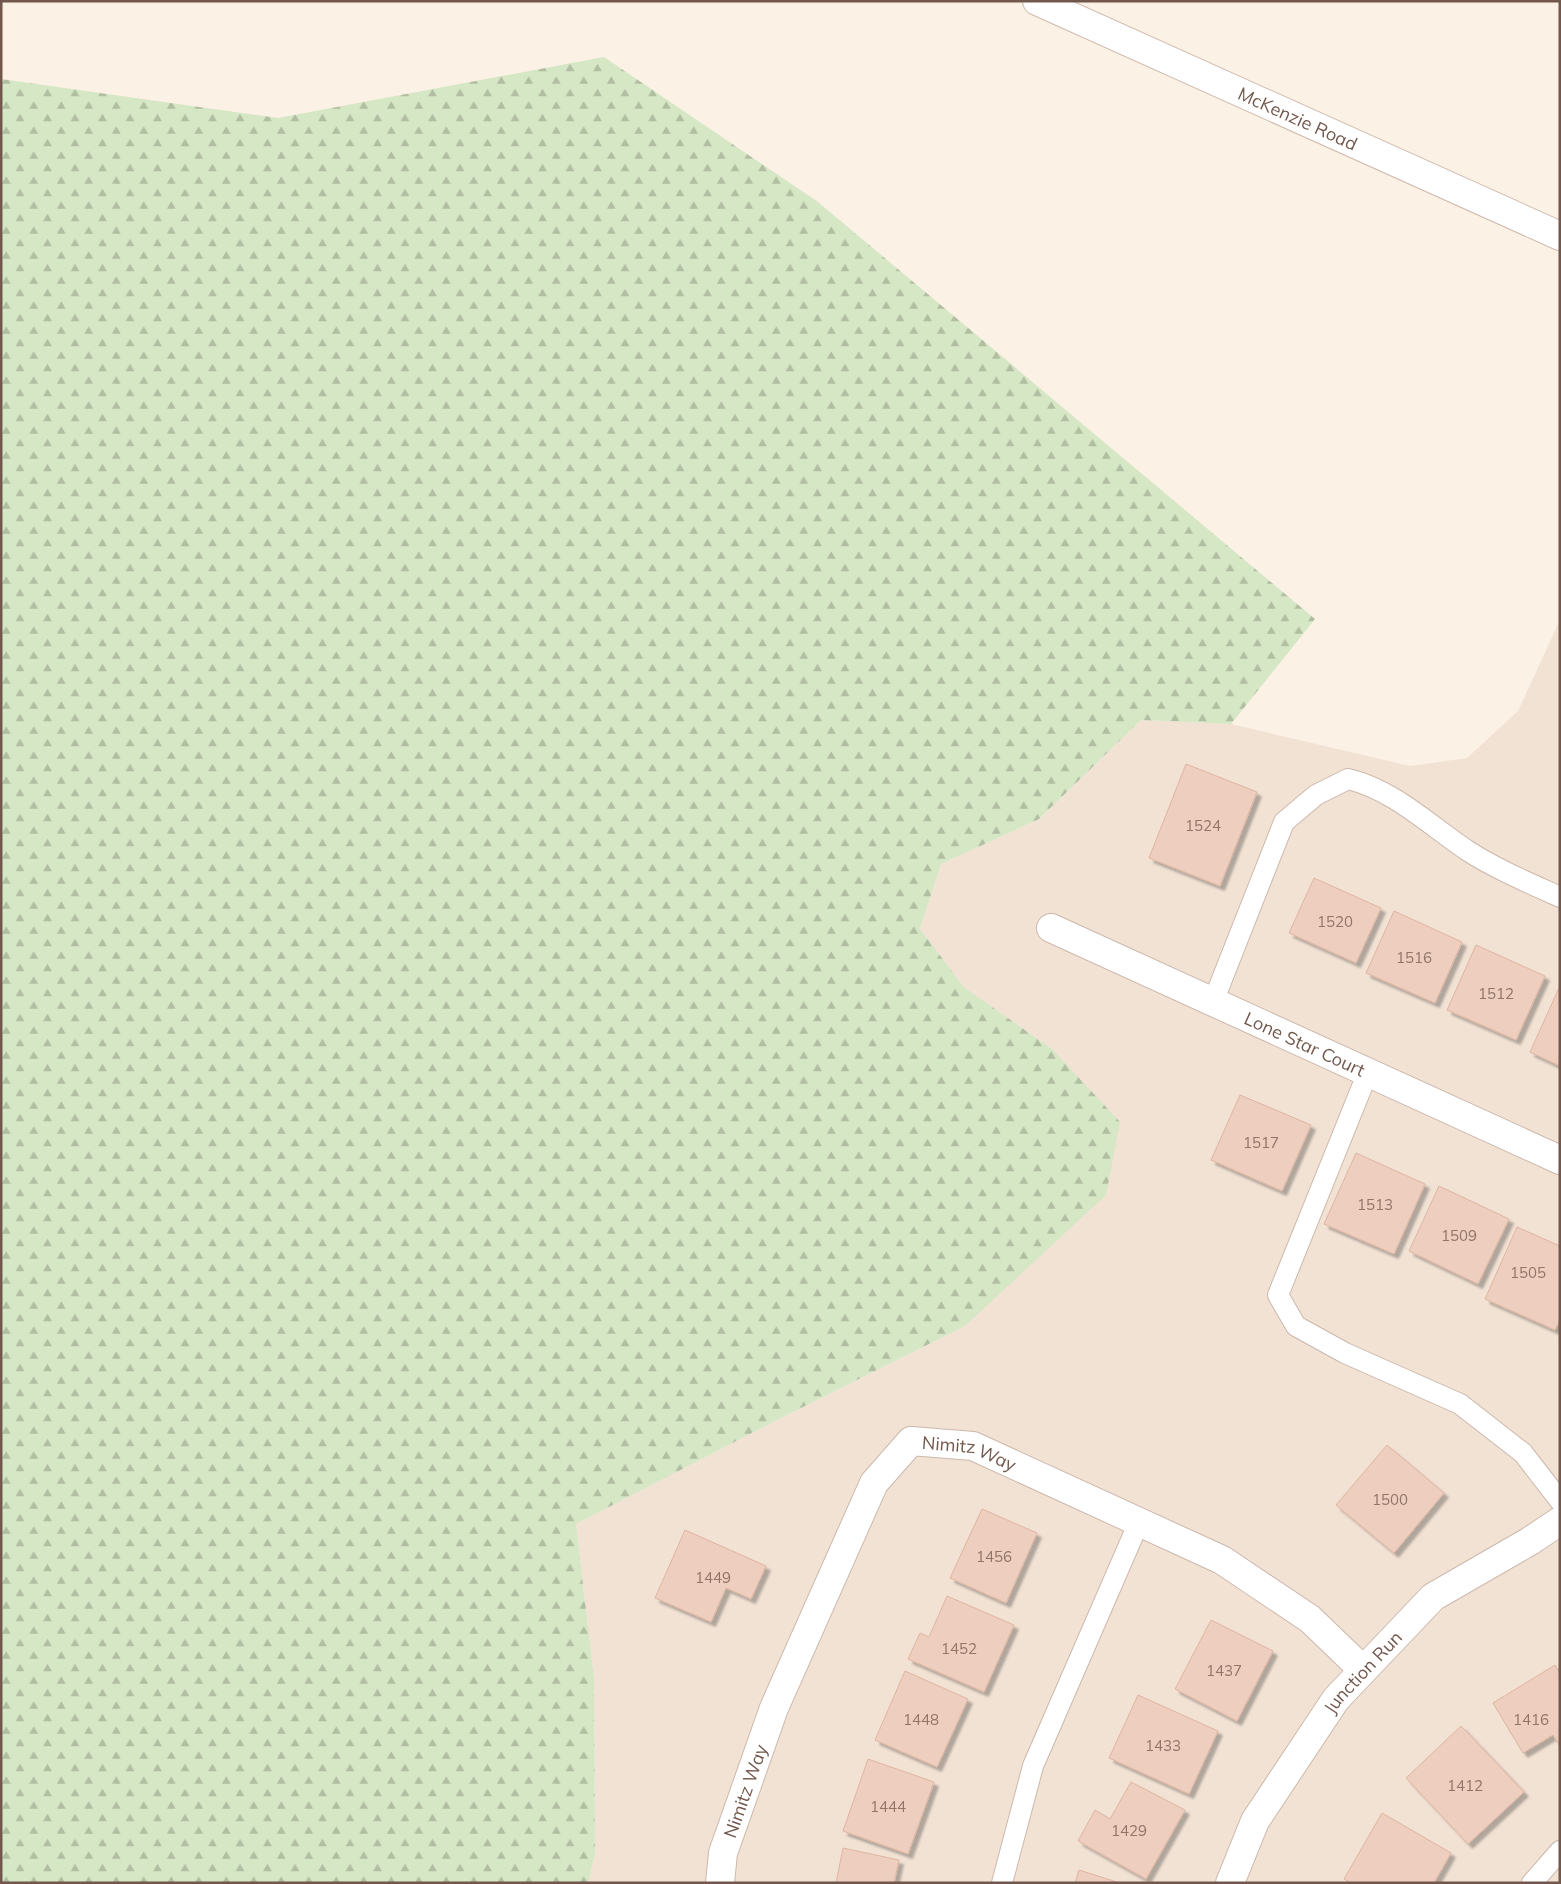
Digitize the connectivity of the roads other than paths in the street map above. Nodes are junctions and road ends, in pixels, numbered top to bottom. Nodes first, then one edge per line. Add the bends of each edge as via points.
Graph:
1 (1037, 1) edge
2 (1560, 236) edge
3 (1560, 897) edge
4 (1051, 928) dead end
5 (1213, 1002) junction
6 (1368, 1072) junction
7 (1560, 1160) edge
8 (1560, 1501) edge
9 (1560, 1521) edge
10 (1138, 1522) junction
11 (1363, 1670) junction
12 (1560, 1851) edge
13 (720, 1883) edge
14 (1002, 1883) edge
15 (1230, 1883) edge
16 (1532, 1883) edge

1 - 2 street, McKenzie Road
3 - 5 lane via 1469,851 1413,810 1367,784 1348,778 1316,795 1284,822
4 - 5 street, Lone Star Court
5 - 6 street, Lone Star Court
6 - 7 street, Lone Star Court
6 - 8 lane via 1278,1295 1296,1326 1345,1353 1460,1404 1523,1453
9 - 11 street, Junction Run via 1434,1597
10 - 11 street, Nimitz Way via 1230,1566 1310,1619
10 - 13 street, Nimitz Way via 974,1446 912,1441 874,1483 774,1708 724,1853
10 - 14 lane via 1033,1766
11 - 15 street, Junction Run via 1336,1698 1255,1821
12 - 16 lane

